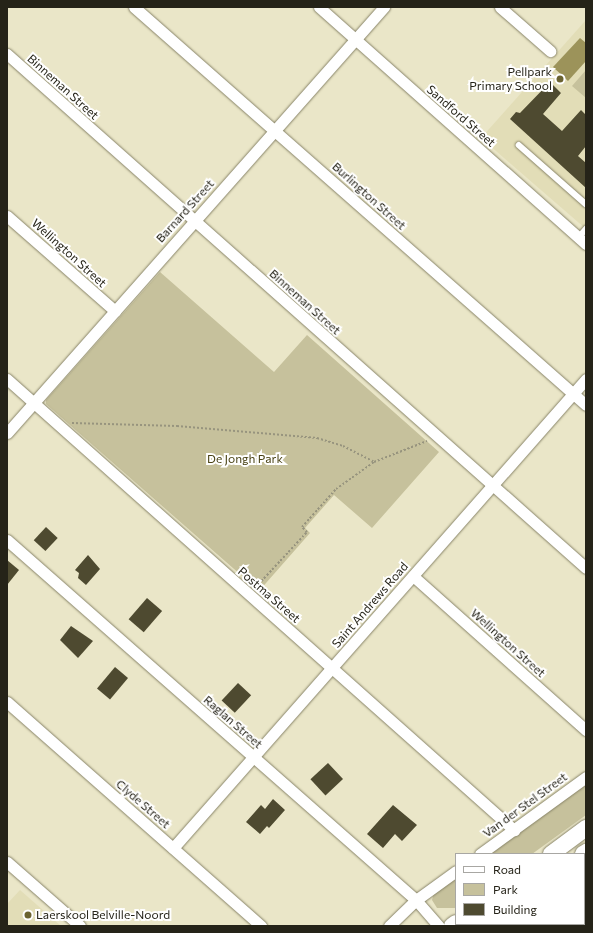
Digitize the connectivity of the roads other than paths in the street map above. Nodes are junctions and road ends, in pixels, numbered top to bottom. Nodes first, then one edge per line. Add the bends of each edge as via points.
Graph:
1 (134, 7) edge
2 (319, 7) edge
3 (384, 7) edge
4 (500, 7) edge
5 (356, 40) junction
6 (550, 51) dead end
7 (7, 54) edge
8 (275, 130) junction
9 (519, 145) dead end
10 (586, 204) edge
11 (7, 216) edge
12 (194, 221) junction
13 (584, 237) edge
14 (115, 311) junction
15 (7, 379) edge
16 (586, 379) edge
17 (573, 394) junction
18 (33, 402) junction
19 (586, 405) edge
20 (7, 432) edge
21 (493, 485) junction
22 (7, 540) edge
23 (586, 568) edge
24 (413, 576) junction
25 (332, 667) junction
26 (7, 702) edge
27 (586, 730) edge
28 (253, 757) junction
29 (586, 777) edge
30 (586, 828) edge
31 (514, 830) junction
32 (173, 848) junction
33 (481, 853) edge
34 (552, 853) edge
35 (7, 862) edge
36 (455, 872) edge
37 (416, 900) junction
38 (80, 926) edge
39 (261, 926) edge
40 (389, 926) edge
41 (439, 926) edge

1 - 8 street, Burlington Street
2 - 5 street, Sandford Street
3 - 5 street, Barnard Street
4 - 6 street
5 - 8 street, Barnard Street
5 - 13 street, Sandford Street
7 - 12 street, Binneman Street
8 - 12 street, Barnard Street
8 - 17 street, Burlington Street
9 - 10 lane
11 - 14 street, Wellington Street
12 - 14 street, Barnard Street
12 - 21 street, Binneman Street
14 - 18 street, Barnard Street
15 - 18 street, Postma Street
16 - 17 street, Saint Andrews Road
17 - 19 street, Burlington Street
17 - 21 street, Saint Andrews Road
18 - 20 street, Barnard Street
18 - 25 street, Postma Street
21 - 23 street, Binneman Street
21 - 24 street, Saint Andrews Road
22 - 28 street, Raglan Street
24 - 25 street, Saint Andrews Road
24 - 27 street, Wellington Street
25 - 28 street, Saint Andrews Road
25 - 31 street, Postma Street
26 - 32 street, Clyde Street
28 - 32 street, Saint Andrews Road
28 - 37 street, Raglan Street
29 - 31 street, Van der Stel Street
30 - 34 main road
31 - 33 street, Van der Stel Street
32 - 39 street, Clyde Street
35 - 38 street
36 - 37 street
37 - 40 street
37 - 41 street, Raglan Street

